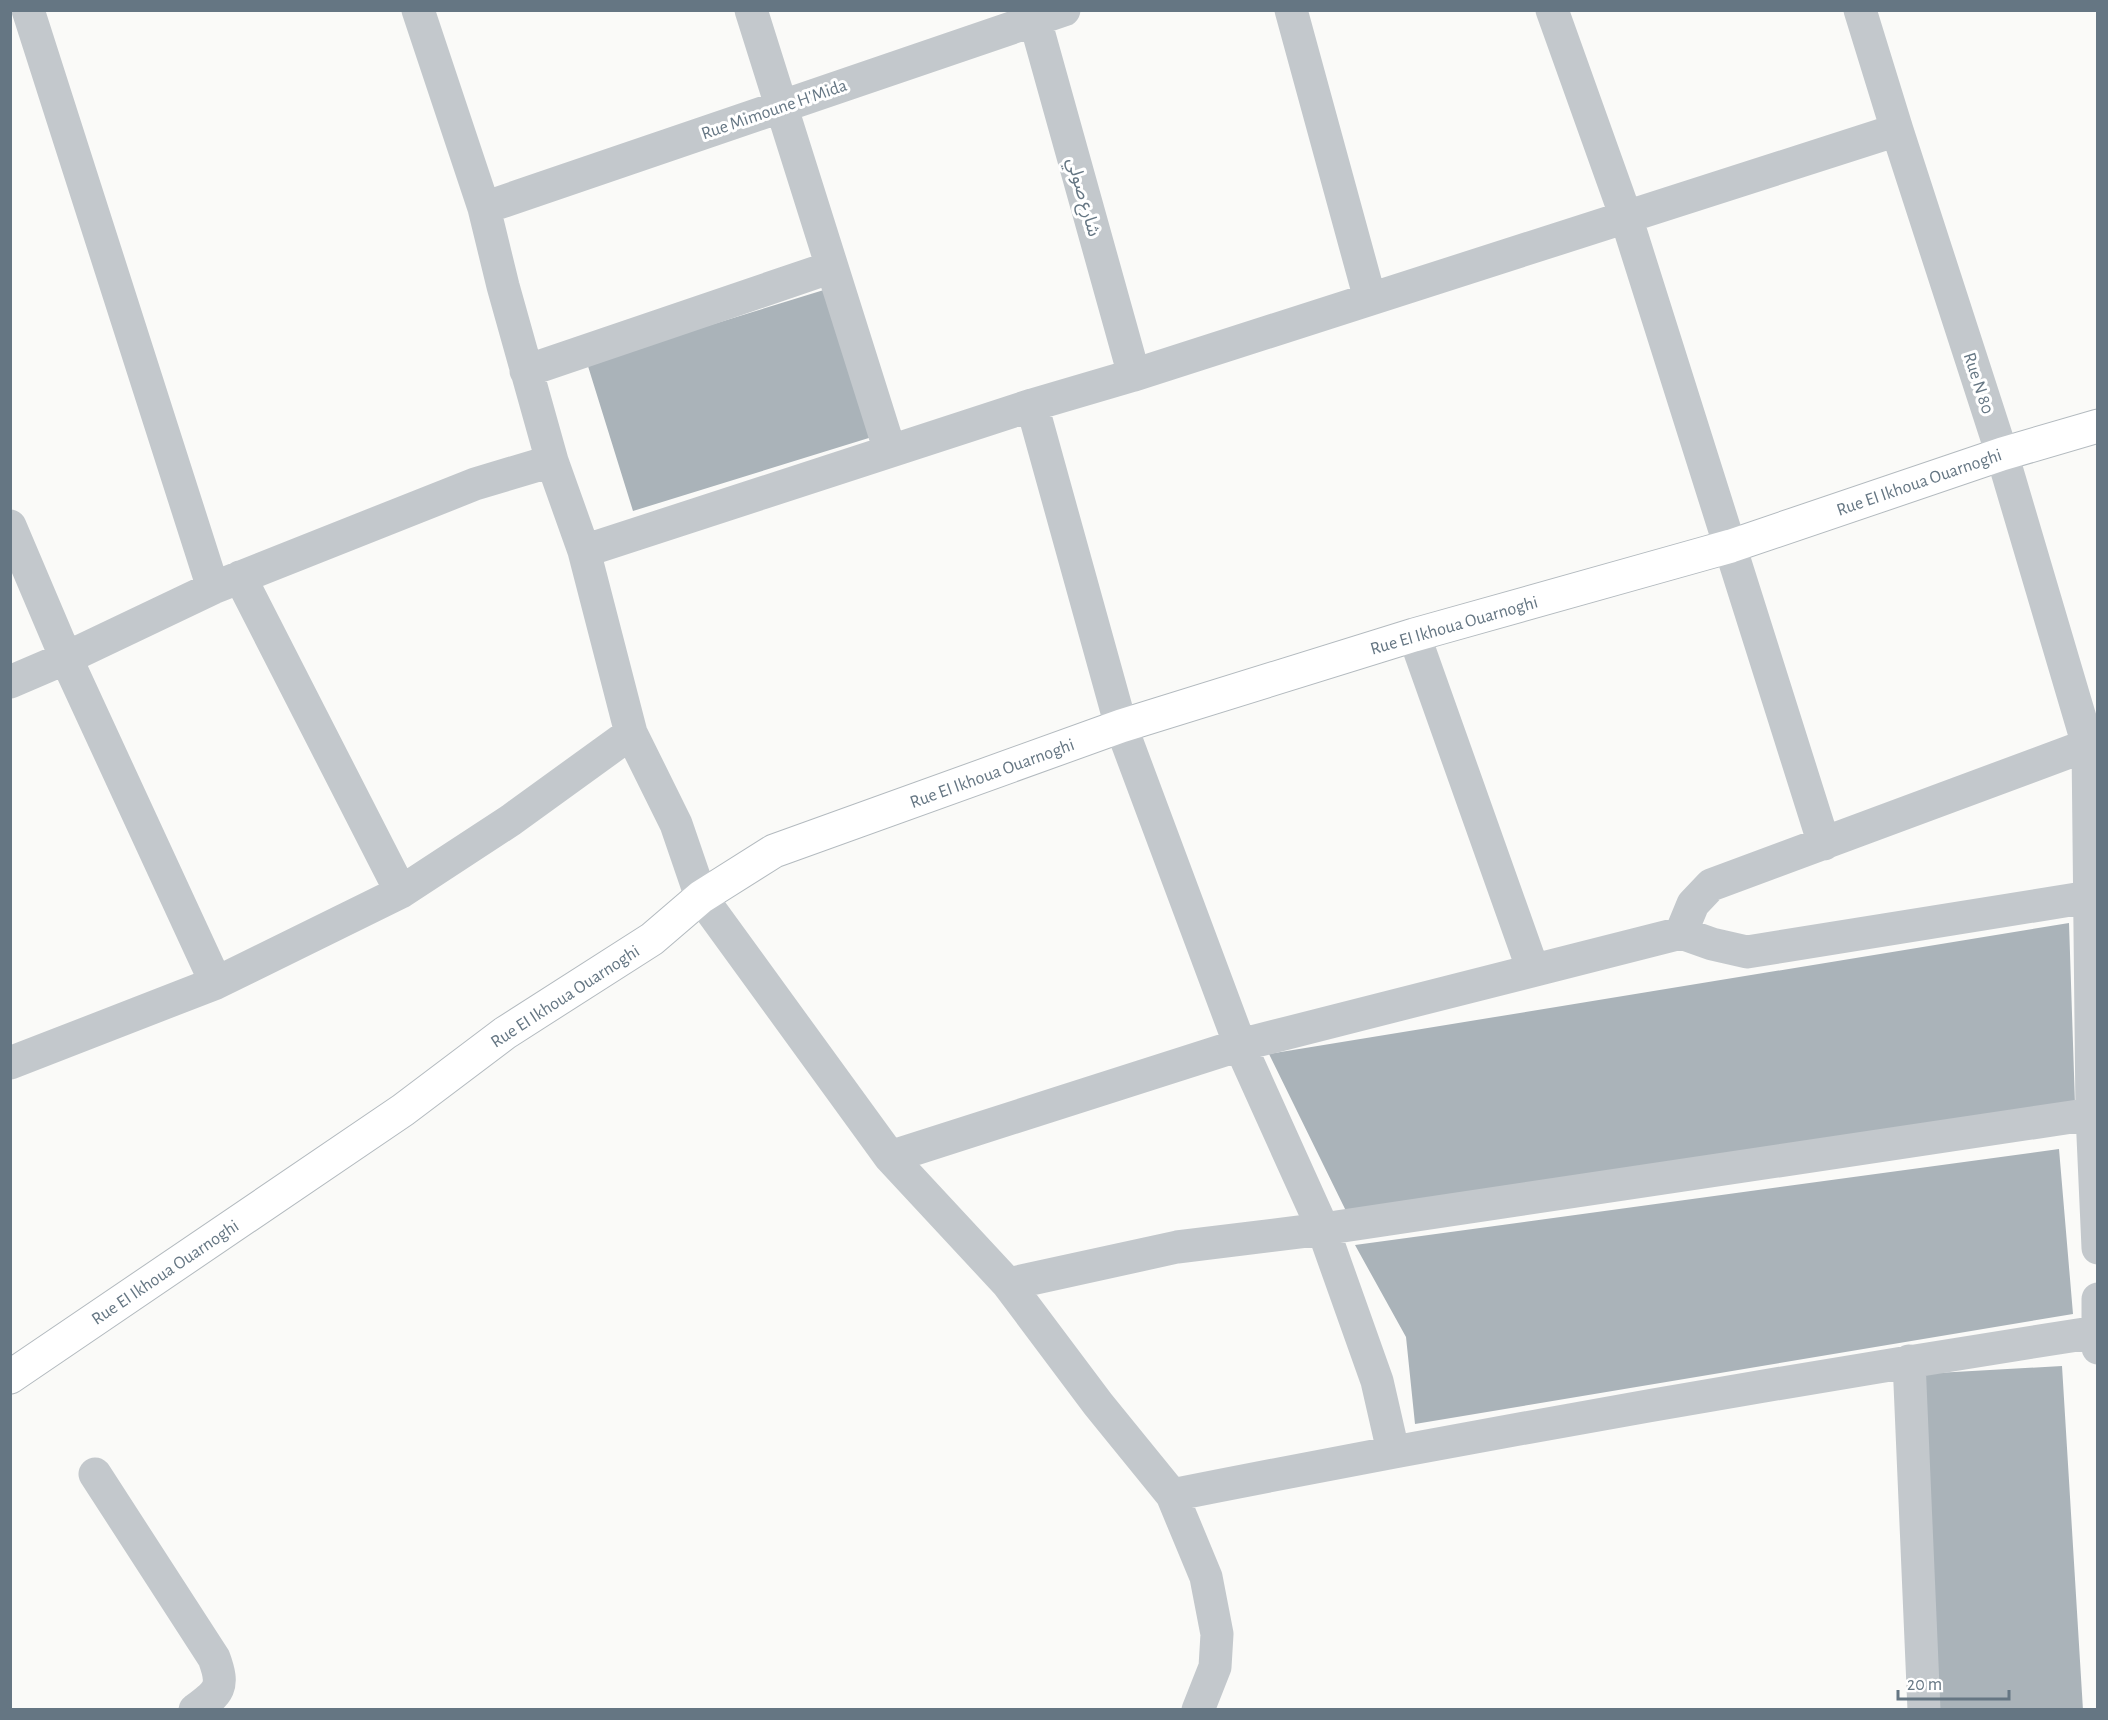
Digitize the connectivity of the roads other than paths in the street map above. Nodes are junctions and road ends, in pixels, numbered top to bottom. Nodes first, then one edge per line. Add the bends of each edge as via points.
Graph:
1 (28, 10) edge
2 (418, 10) edge
3 (751, 10) edge
4 (1291, 10) edge
5 (1552, 10) edge
6 (1860, 10) edge
7 (1049, 15) edge
8 (781, 106) junction
9 (1897, 130) junction
10 (484, 208) junction
11 (1626, 217) junction
12 (832, 267) junction
13 (1370, 299) junction
14 (526, 371) junction
15 (1134, 375) junction
16 (1032, 405) junction
17 (2097, 426) edge
18 (890, 451) junction
19 (2002, 454) junction
20 (552, 461) junction
21 (10, 526) edge
22 (1731, 546) junction
23 (584, 551) junction
24 (226, 583) junction
25 (1414, 635) junction
26 (66, 658) junction
27 (10, 682) edge
28 (1121, 726) junction
29 (630, 733) junction
30 (2093, 750) edge
31 (1824, 844) junction
32 (401, 892) junction
33 (701, 897) junction
34 (2089, 897) junction
35 (1681, 933) junction
36 (1533, 970) junction
37 (216, 983) junction
38 (1240, 1045) junction
39 (10, 1063) edge
40 (2092, 1114) junction
41 (890, 1157) junction
42 (1323, 1229) junction
43 (2097, 1248) edge
44 (1008, 1284) junction
45 (2097, 1299) edge
46 (2097, 1340) edge
47 (1909, 1361) junction
48 (10, 1377) edge
49 (1393, 1451) junction
50 (95, 1474) dead end
51 (1172, 1495) junction
52 (195, 1710) edge
53 (1198, 1710) edge
54 (1923, 1710) edge

1 - 24 street
2 - 10 street
3 - 8 street
4 - 13 street
5 - 11 street
6 - 9 street, Rue N 80
7 - 8 street, Rue Mimoune H'Mida
7 - 15 street, شارع صولي
8 - 10 street, Rue Mimoune H'Mida
8 - 12 street
9 - 11 street
9 - 19 street, Rue N 80
10 - 14 street
11 - 13 street
11 - 22 street
12 - 14 street
12 - 18 street
13 - 15 street
14 - 20 street
15 - 16 street
16 - 18 street
16 - 28 street
17 - 19 street, Rue EI Ikhoua Ouarnoghi
18 - 23 street
19 - 22 street, Rue EI Ikhoua Ouarnoghi
19 - 30 street, Rue N 80
20 - 23 street
20 - 24 street via 475,484
21 - 26 street
22 - 25 street, Rue EI Ikhoua Ouarnoghi
22 - 31 street
23 - 29 street
24 - 26 street
24 - 32 street
25 - 28 street, Rue EI Ikhoua Ouarnoghi
25 - 36 street
26 - 27 street
26 - 37 street
28 - 33 street, Rue EI Ikhoua Ouarnoghi via 774,851
28 - 38 street
29 - 32 street via 511,820
29 - 33 street via 676,824
30 - 31 street
30 - 34 street, Rue N 80
31 - 35 street via 1711,885 1693,904
32 - 37 street
33 - 41 street
33 - 48 street, Rue EI Ikhoua Ouarnoghi via 652,939 505,1033 404,1110
34 - 35 street via 1747,951
34 - 40 street, Rue N 80
35 - 36 street
36 - 38 street
37 - 39 street
38 - 41 street
38 - 42 street
40 - 42 street
40 - 43 street, Rue N 80
41 - 44 street
42 - 44 street via 1177,1247
42 - 49 street via 1377,1381
44 - 51 street
45 - 46 street
46 - 47 street
47 - 49 street
47 - 54 street
49 - 51 street
50 - 52 street via 214,1658 220,1689
51 - 53 street via 1206,1577 1217,1634 1215,1667

